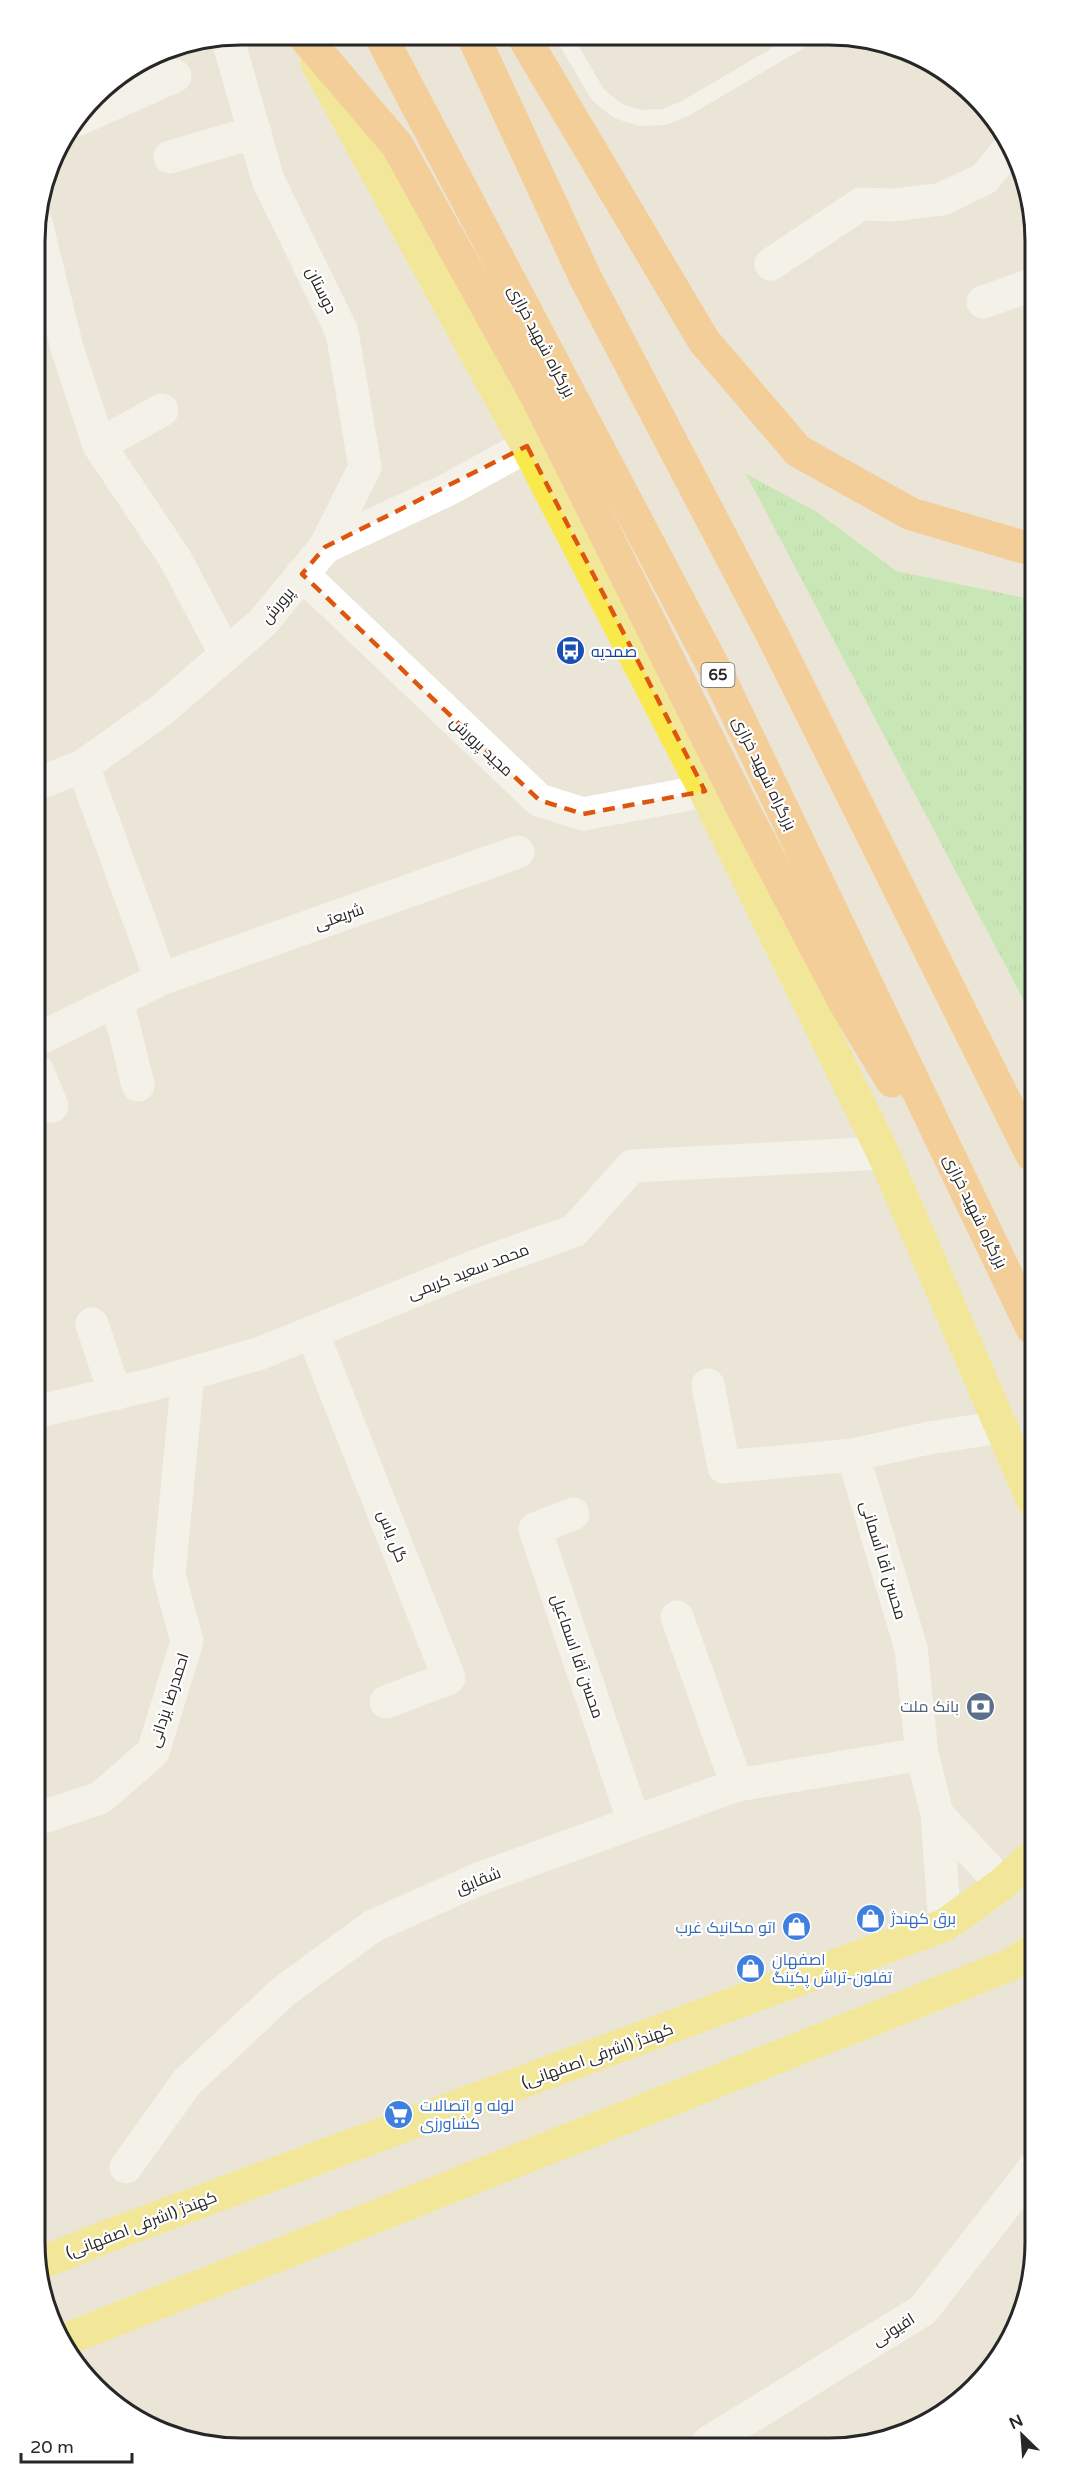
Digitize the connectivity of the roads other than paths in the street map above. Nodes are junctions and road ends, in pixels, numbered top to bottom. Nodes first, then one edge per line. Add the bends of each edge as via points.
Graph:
1 (307, 45) edge
2 (311, 45) edge
3 (385, 45) edge
4 (477, 45) edge
5 (528, 45) edge
6 (569, 45) edge
7 (793, 45) edge
8 (230, 46) edge
9 (175, 76) dead end
10 (94, 112) edge
11 (255, 132) junction
12 (1004, 154) edge
13 (170, 158) dead end
14 (771, 264) dead end
15 (1025, 287) edge
16 (45, 300) edge
17 (983, 302) dead end
18 (48, 325) edge
19 (162, 410) dead end
20 (99, 445) junction
21 (527, 446) junction
22 (325, 547) junction
23 (1025, 548) edge
24 (302, 574) junction
25 (226, 655) junction
26 (83, 766) junction
27 (45, 781) edge
28 (705, 791) junction
29 (518, 852) dead end
30 (161, 979) junction
31 (117, 1000) junction
32 (45, 1036) edge
33 (138, 1085) dead end
34 (45, 1089) edge
35 (52, 1106) dead end
36 (1025, 1141) edge
37 (883, 1154) junction
38 (996, 1252) junction
39 (1025, 1313) edge
40 (92, 1324) dead end
41 (312, 1332) junction
42 (188, 1374) junction
43 (708, 1384) dead end
44 (115, 1394) junction
45 (45, 1410) edge
46 (1001, 1427) junction
47 (1025, 1442) edge
48 (853, 1455) junction
49 (1025, 1482) edge
50 (573, 1514) dead end
51 (677, 1617) dead end
52 (386, 1702) dead end
53 (922, 1754) junction
54 (737, 1785) junction
55 (937, 1814) junction
56 (45, 1816) edge
57 (634, 1822) junction
58 (1025, 1864) edge
59 (1002, 1884) junction
60 (945, 1925) junction
61 (1025, 1961) edge
62 (126, 2167) dead end
63 (1025, 2180) edge
64 (47, 2262) edge
65 (70, 2338) edge
66 (715, 2438) edge

1 - 21 main road
2 - 38 highway via 397,145 538,399 742,807 846,1005
3 - 38 highway, بزرگراه شهید خرازی / 65 via 719,677
4 - 36 highway via 585,278 778,647
5 - 23 highway via 704,341 798,451 911,514
6 - 7 lane via 598,94 618,111 640,118 664,117 686,108
8 - 11 street, دوستان
9 - 10 street
11 - 13 street
11 - 22 street, دوستان via 268,180 342,332 365,467
12 - 14 street via 984,179 942,199 894,205 861,204
15 - 17 street
16 - 18 street
18 - 20 street
19 - 20 street
20 - 25 street via 176,560
21 - 22 street, پرورش via 447,490
21 - 28 main road
22 - 24 street, پرورش
24 - 25 street, پرورش via 262,624
24 - 28 street, مجید پرورش via 539,800 583,814
25 - 26 street, پرورش via 163,709
26 - 27 street, پرورش
26 - 30 street
28 - 37 main road
29 - 30 street, شریعتی
30 - 31 street, شریعتی
31 - 32 street, شریعتی
31 - 33 street
34 - 35 street
37 - 41 street, محمد سعید کریمی via 632,1166 574,1231
37 - 46 main road
38 - 39 highway, بزرگراه شهید خرازی / 65
40 - 44 street
41 - 42 street, محمد سعید کریمی via 261,1353
41 - 52 street, گل یاس via 449,1678
42 - 44 street, محمد سعید کریمی
42 - 56 street, احمدرضا یزدانی via 169,1575 187,1641 153,1752 100,1798
43 - 48 street via 724,1467
44 - 45 street, محمد سعید کریمی
46 - 47 main road
46 - 48 street
46 - 49 main road
48 - 53 street, محسن آقا آسمانی via 911,1648
50 - 57 street, محسن آقا اسماعیل via 535,1529
51 - 54 street
53 - 54 street, شقایق
53 - 55 street, محسن آقا آسمانی
54 - 57 street, شقایق
55 - 59 street
55 - 60 street, محسن آقا آسمانی
57 - 62 street, شقایق via 481,1878 373,1926 284,1991 187,2082
58 - 59 main road, کهندژ (اشرفی اصفهانی)
59 - 60 main road, کهندژ (اشرفی اصفهانی)
60 - 64 main road, کهندژ (اشرفی اصفهانی)
61 - 65 main road
63 - 66 street, افیونی via 923,2310

